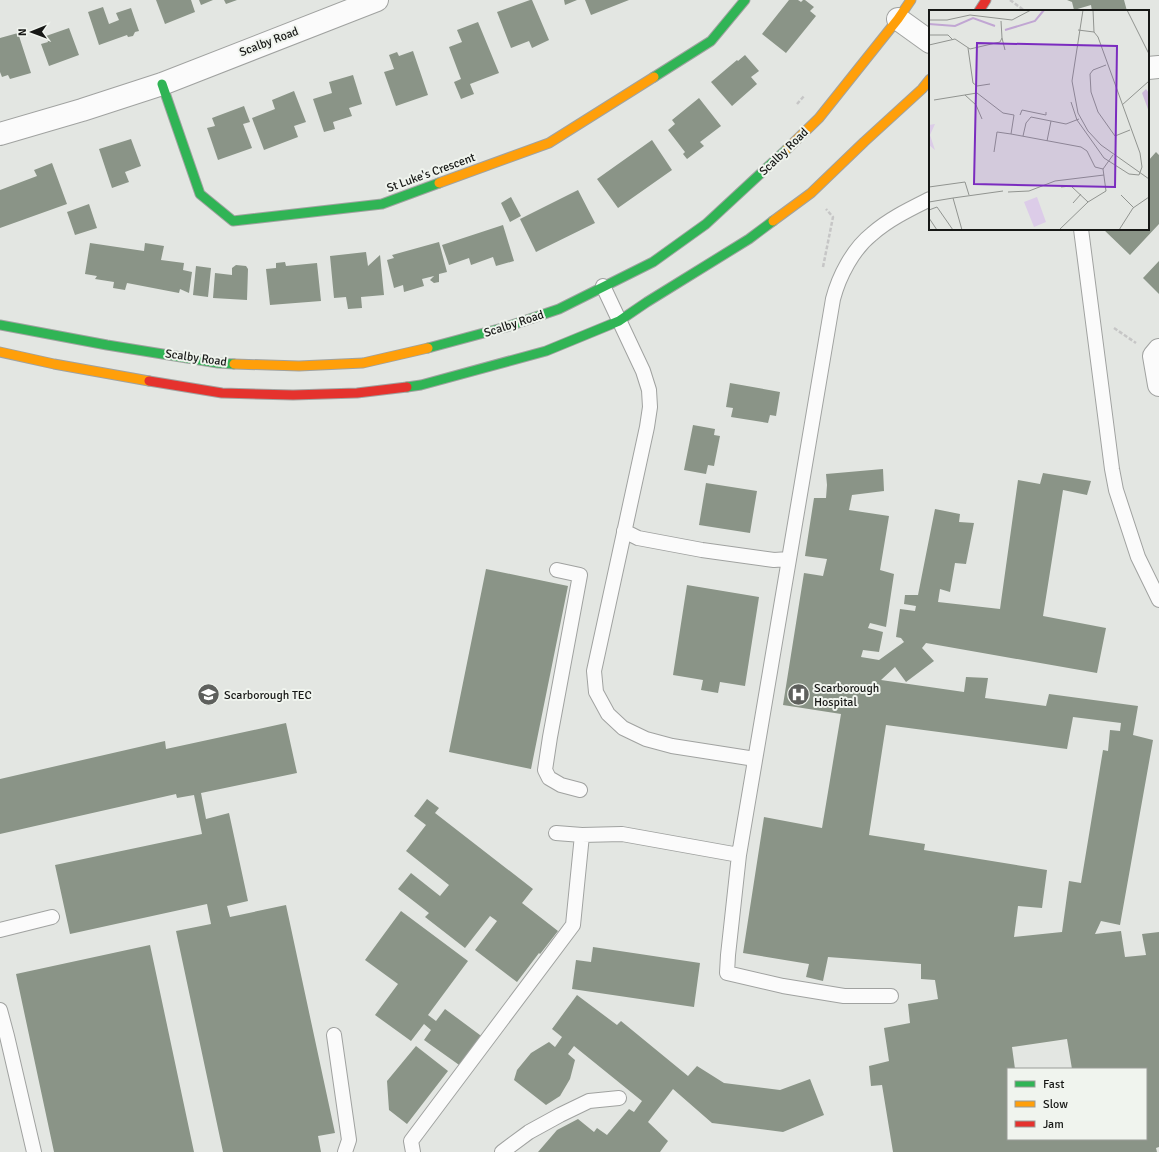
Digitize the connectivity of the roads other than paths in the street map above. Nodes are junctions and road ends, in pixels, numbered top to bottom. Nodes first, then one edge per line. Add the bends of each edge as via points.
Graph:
1 (377, 0) edge
2 (745, 0) edge
3 (911, 0) edge
4 (986, 0) edge
5 (980, 10) edge
6 (898, 19) junction
7 (929, 41) edge
8 (1159, 67) edge
9 (1149, 68) edge
10 (929, 80) edge
11 (162, 84) junction
12 (0, 134) edge
13 (929, 199) edge
14 (1081, 230) edge
15 (603, 286) junction
16 (619, 321) junction
17 (0, 325) edge
18 (0, 352) edge
19 (1157, 353) edge
20 (1159, 385) edge
21 (624, 531) junction
22 (789, 559) junction
23 (557, 570) dead end
24 (1159, 600) edge
25 (755, 759) junction
26 (580, 790) dead end
27 (556, 833) dead end
28 (582, 835) junction
29 (739, 855) junction
30 (52, 917) dead end
31 (0, 930) edge
32 (891, 996) dead end
33 (0, 1010) edge
34 (334, 1035) dead end
35 (619, 1098) dead end
36 (34, 1152) edge
37 (345, 1152) edge
38 (413, 1152) edge
39 (502, 1152) edge

1 - 11 street, Scalby Road
2 - 11 main road, St Luke's Crescent via 711,41 549,143 382,204 233,221 200,194
3 - 6 main road, Scalby Road
4 - 5 main road
6 - 7 street
6 - 15 main road, Scalby Road via 819,118 706,224 653,262
8 - 9 street
10 - 16 main road via 811,193 749,239
11 - 12 street, Scalby Road
13 - 22 lane via 871,234 859,247 837,284
14 - 24 lane via 1116,490 1138,556
15 - 16 lane
15 - 17 main road, Scalby Road via 559,309 506,327 363,363 299,366 218,363
16 - 18 main road via 546,351 421,385 357,393 222,393 61,366
16 - 21 lane via 643,371 649,390 650,407
19 - 20 street
21 - 22 lane via 638,538 702,550 774,560
21 - 25 lane via 594,671 596,692 608,714 624,728 646,739 672,746
22 - 25 lane
23 - 26 lane via 580,574 545,770 549,778 561,785
25 - 29 lane
27 - 28 lane
28 - 29 lane via 622,834
28 - 38 lane via 573,925 411,1141
29 - 32 lane via 727,973 844,996
30 - 31 lane
33 - 36 lane
34 - 37 lane via 349,1140
35 - 39 lane via 589,1101 529,1132

